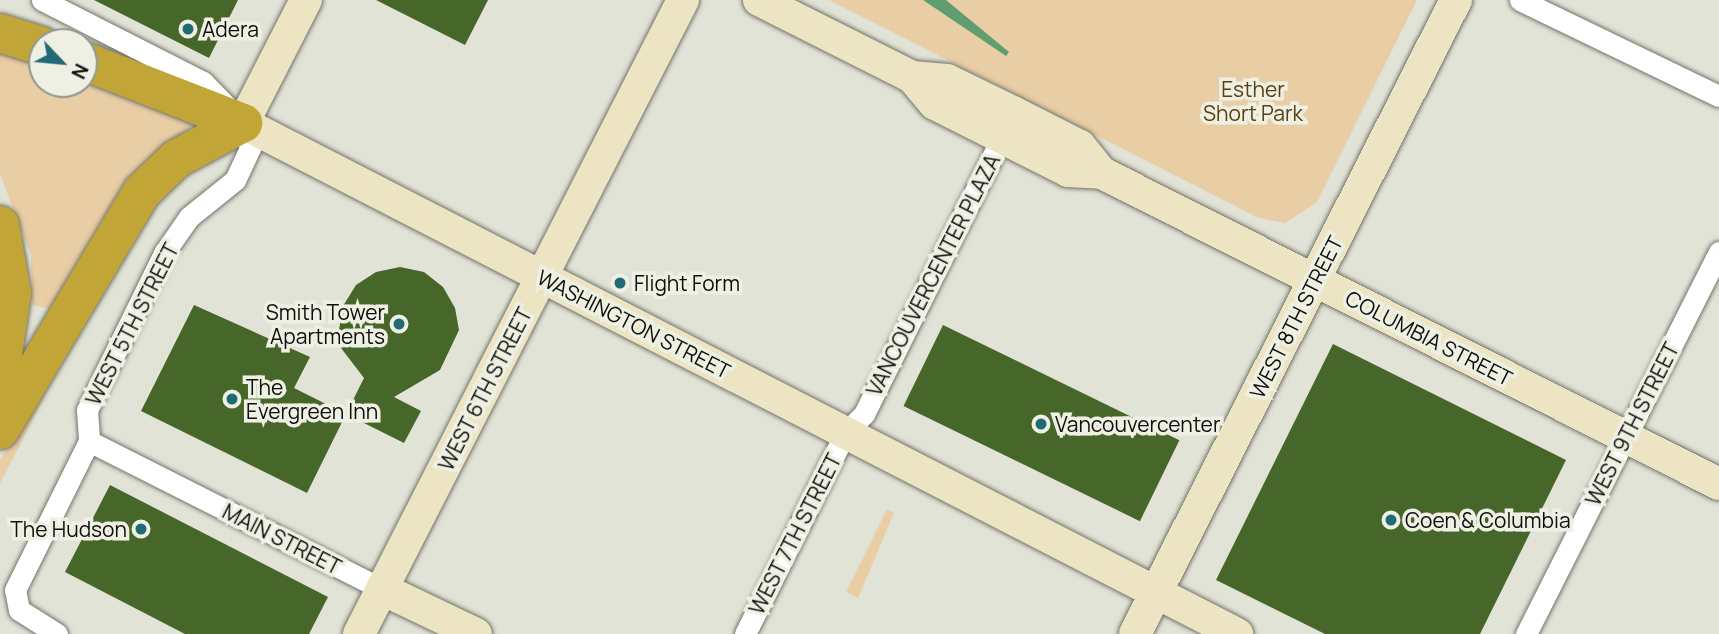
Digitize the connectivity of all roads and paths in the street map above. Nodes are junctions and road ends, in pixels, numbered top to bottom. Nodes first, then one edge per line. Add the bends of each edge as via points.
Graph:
1 (42, 0) edge
2 (306, 0) edge
3 (682, 0) edge
4 (759, 0) edge
5 (1456, 0) edge
6 (1520, 0) edge
7 (0, 33) edge
8 (28, 42) edge
9 (98, 66) edge
10 (1719, 96) edge
11 (243, 123) junction
12 (1007, 125) junction
13 (0, 225) edge
14 (1719, 252) edge
15 (543, 277) junction
16 (1314, 279) junction
17 (0, 374) edge
18 (0, 430) edge
19 (845, 433) junction
20 (1625, 437) junction
21 (89, 441) junction
22 (1719, 484) edge
23 (382, 589) junction
24 (1156, 593) junction
25 (57, 634) edge
26 (359, 634) edge
27 (476, 634) edge
28 (745, 634) edge
29 (1135, 634) edge
30 (1237, 634) edge
31 (1526, 634) edge

1 - 11 street, WASHINGTON STREET via 203,82
2 - 11 street
3 - 15 street, WEST 6TH STREET
4 - 12 street, COLUMBIA STREET via 912,77 947,80
5 - 16 street, WEST 8TH STREET
6 - 10 street
7 - 8 highway
9 - 11 highway
11 - 15 street, WASHINGTON STREET
11 - 18 highway via 176,159 142,192
11 - 21 street, WEST 5TH STREET via 250,148 235,180 189,217 174,238 102,373 87,410
12 - 16 street, COLUMBIA STREET via 1080,146 1102,173
12 - 19 street, VANCOUVERCENTER PLAZA via 863,414
13 - 17 highway via 12,293
14 - 20 street, WEST 9TH STREET
15 - 19 street, WASHINGTON STREET
15 - 23 street, WEST 6TH STREET
16 - 20 street, COLUMBIA STREET
16 - 24 street, WEST 8TH STREET
19 - 24 street, WASHINGTON STREET
19 - 28 street, WEST 7TH STREET
20 - 22 street, COLUMBIA STREET
20 - 31 street, WEST 9TH STREET
21 - 23 street, MAIN STREET
21 - 25 street via 15,601 28,620
23 - 26 street, WEST 6TH STREET
23 - 27 street, MAIN STREET
24 - 29 street, WEST 8TH STREET
24 - 30 street, WASHINGTON STREET

